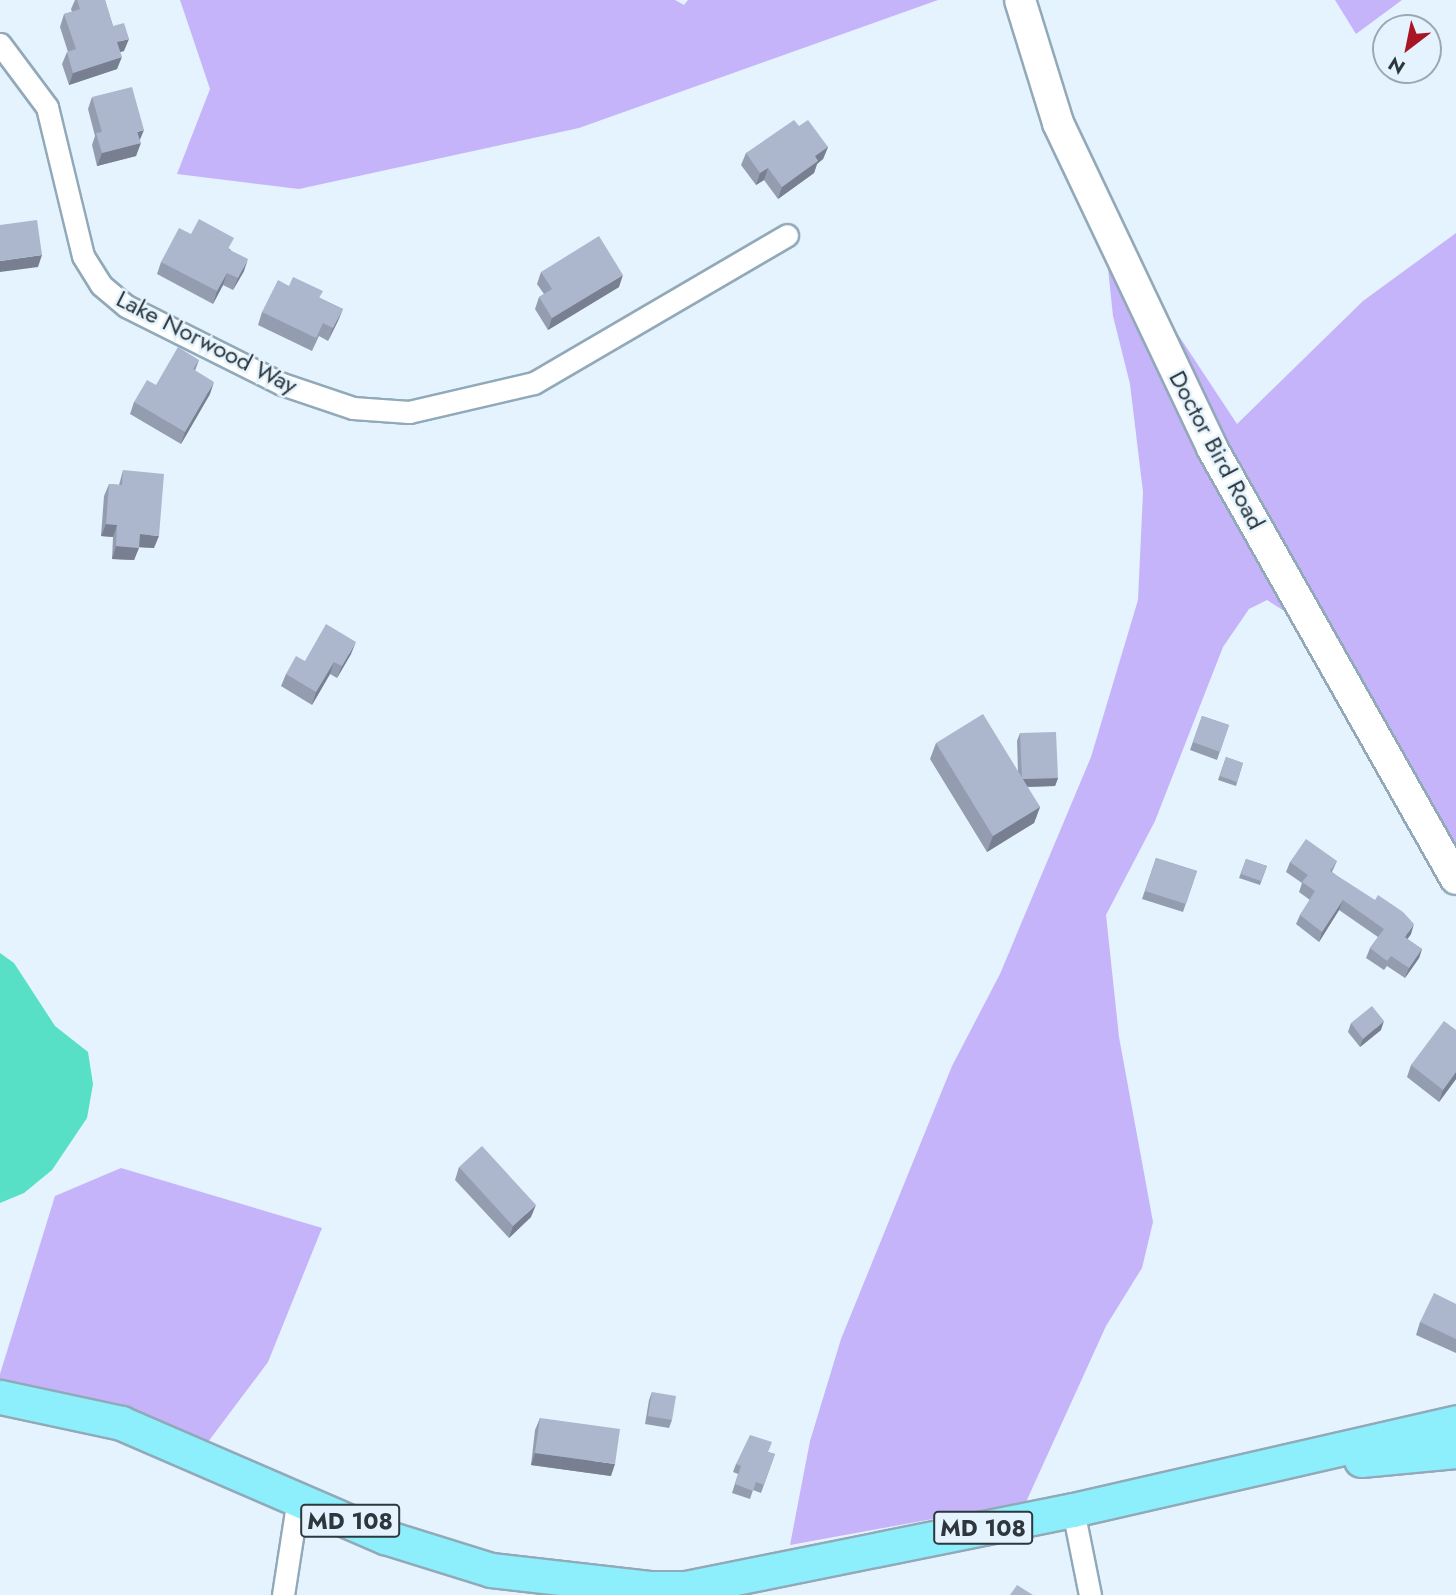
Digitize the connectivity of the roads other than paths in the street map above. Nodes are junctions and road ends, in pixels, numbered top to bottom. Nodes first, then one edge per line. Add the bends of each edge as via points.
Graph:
1 (1020, 0) edge
2 (0, 44) edge
3 (787, 235) dead end
4 (1456, 880) edge
5 (0, 1397) edge
6 (1456, 1422) edge
7 (1456, 1451) edge
8 (1254, 1472) junction
9 (298, 1498) junction
10 (1073, 1510) junction
11 (713, 1589) edge
12 (283, 1595) edge
13 (1090, 1595) edge

1 - 4 main road, Doctor Bird Road via 1058,123 1212,449
2 - 3 street, Lake Norwood Way via 47,107 83,256 101,285 126,306 282,384 353,408 409,412 534,383
5 - 9 main road, MD 108 via 121,1423
6 - 8 main road, MD 108 via 1409,1430
7 - 8 main road, MD 108
8 - 10 main road, MD 108
9 - 11 main road, MD 108 via 385,1537 491,1570 626,1587
9 - 12 street
10 - 11 main road, MD 108
10 - 13 street

